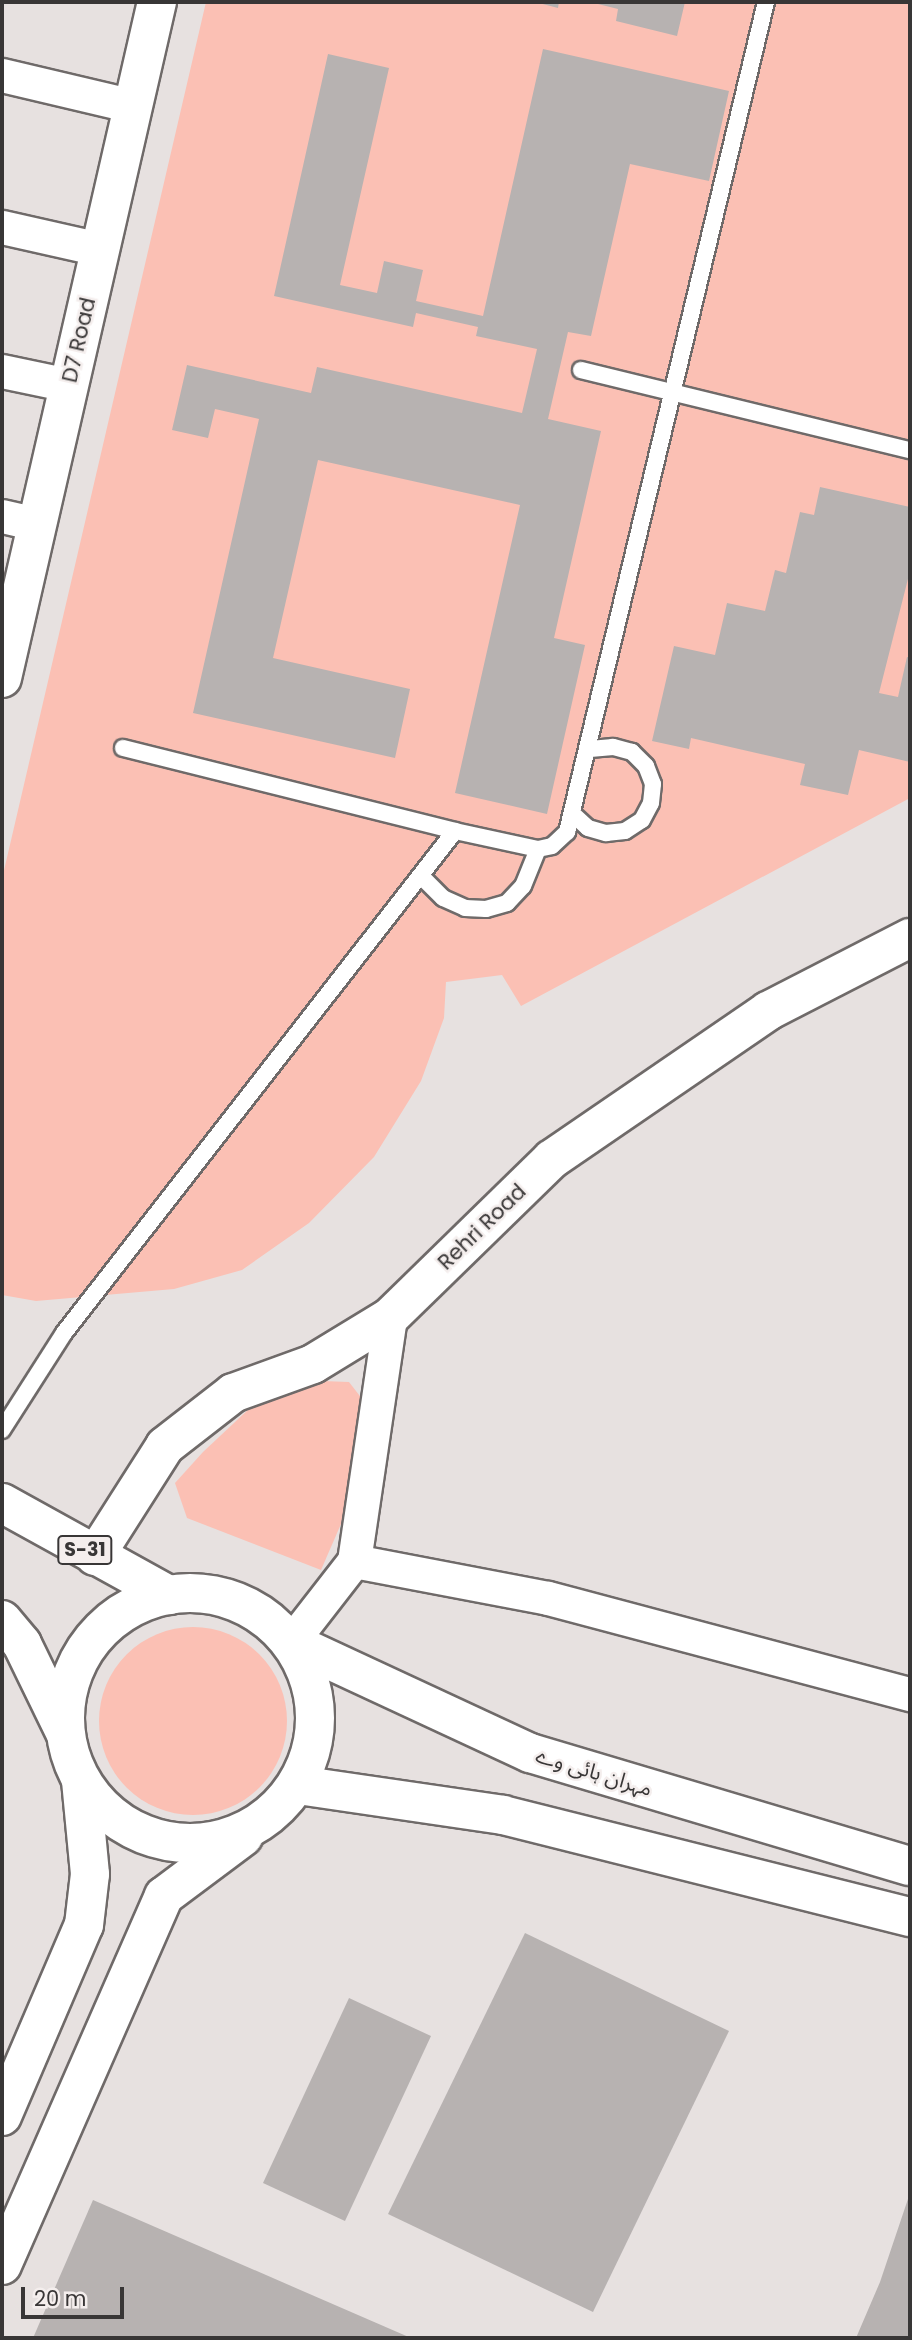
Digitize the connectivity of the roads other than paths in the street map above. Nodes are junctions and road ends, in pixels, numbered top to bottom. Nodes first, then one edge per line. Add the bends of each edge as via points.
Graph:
1 (157, 2) edge
2 (766, 2) edge
3 (2, 75) edge
4 (133, 106) junction
5 (2, 227) edge
6 (100, 249) junction
7 (581, 370) dead end
8 (2, 371) edge
9 (69, 385) junction
10 (675, 394) junction
11 (910, 450) edge
12 (20, 520) edge
13 (2, 672) edge
14 (123, 748) dead end
15 (590, 749) junction
16 (574, 815) junction
17 (455, 831) junction
18 (538, 849) junction
19 (421, 876) junction
20 (910, 938) edge
21 (390, 1317) junction
22 (2, 1430) edge
23 (2, 1503) edge
24 (95, 1556) junction
25 (354, 1561) junction
26 (169, 1595) junction
27 (2, 1620) edge
28 (291, 1642) junction
29 (910, 1695) edge
30 (65, 1734) junction
31 (81, 1780) junction
32 (298, 1785) junction
33 (261, 1823) junction
34 (910, 1866) edge
35 (910, 1917) edge
36 (2, 2116) edge
37 (2, 2265) edge

1 - 4 main road, D7 Road
2 - 10 lane
3 - 4 street
4 - 6 main road, D7 Road
5 - 6 street
6 - 9 main road, D7 Road
7 - 10 lane
8 - 9 street
9 - 12 main road, D7 Road
10 - 11 lane
10 - 15 lane
12 - 13 main road, D7 Road
14 - 17 lane
15 - 16 lane
15 - 16 lane via 613,747 632,752 646,766 653,783 651,803 642,820 625,831 606,833 588,828
16 - 18 lane via 560,840
17 - 18 lane
17 - 19 lane
18 - 19 lane via 523,886 507,903 486,909 466,908 443,898
19 - 22 lane via 64,1333
20 - 21 main road, Rehri Road via 768,1011 552,1159
21 - 24 main road, Rehri Road via 313,1364 233,1393 165,1446
21 - 25 street
23 - 24 main road, S-31
24 - 26 main road, S-31
25 - 28 street
25 - 29 street via 548,1598
26 - 28 main road via 214,1595 257,1612
26 - 30 main road via 120,1610 92,1640 69,1684
27 - 30 main road via 22,1644
28 - 32 main road via 312,1682 316,1735
28 - 34 main road, مہران ہائی وے via 530,1753
30 - 31 main road
31 - 33 main road via 113,1818 158,1840 212,1842
31 - 36 main road via 90,1874 83,1925
32 - 33 main road
32 - 35 main road via 503,1815
33 - 37 main road via 164,1896

